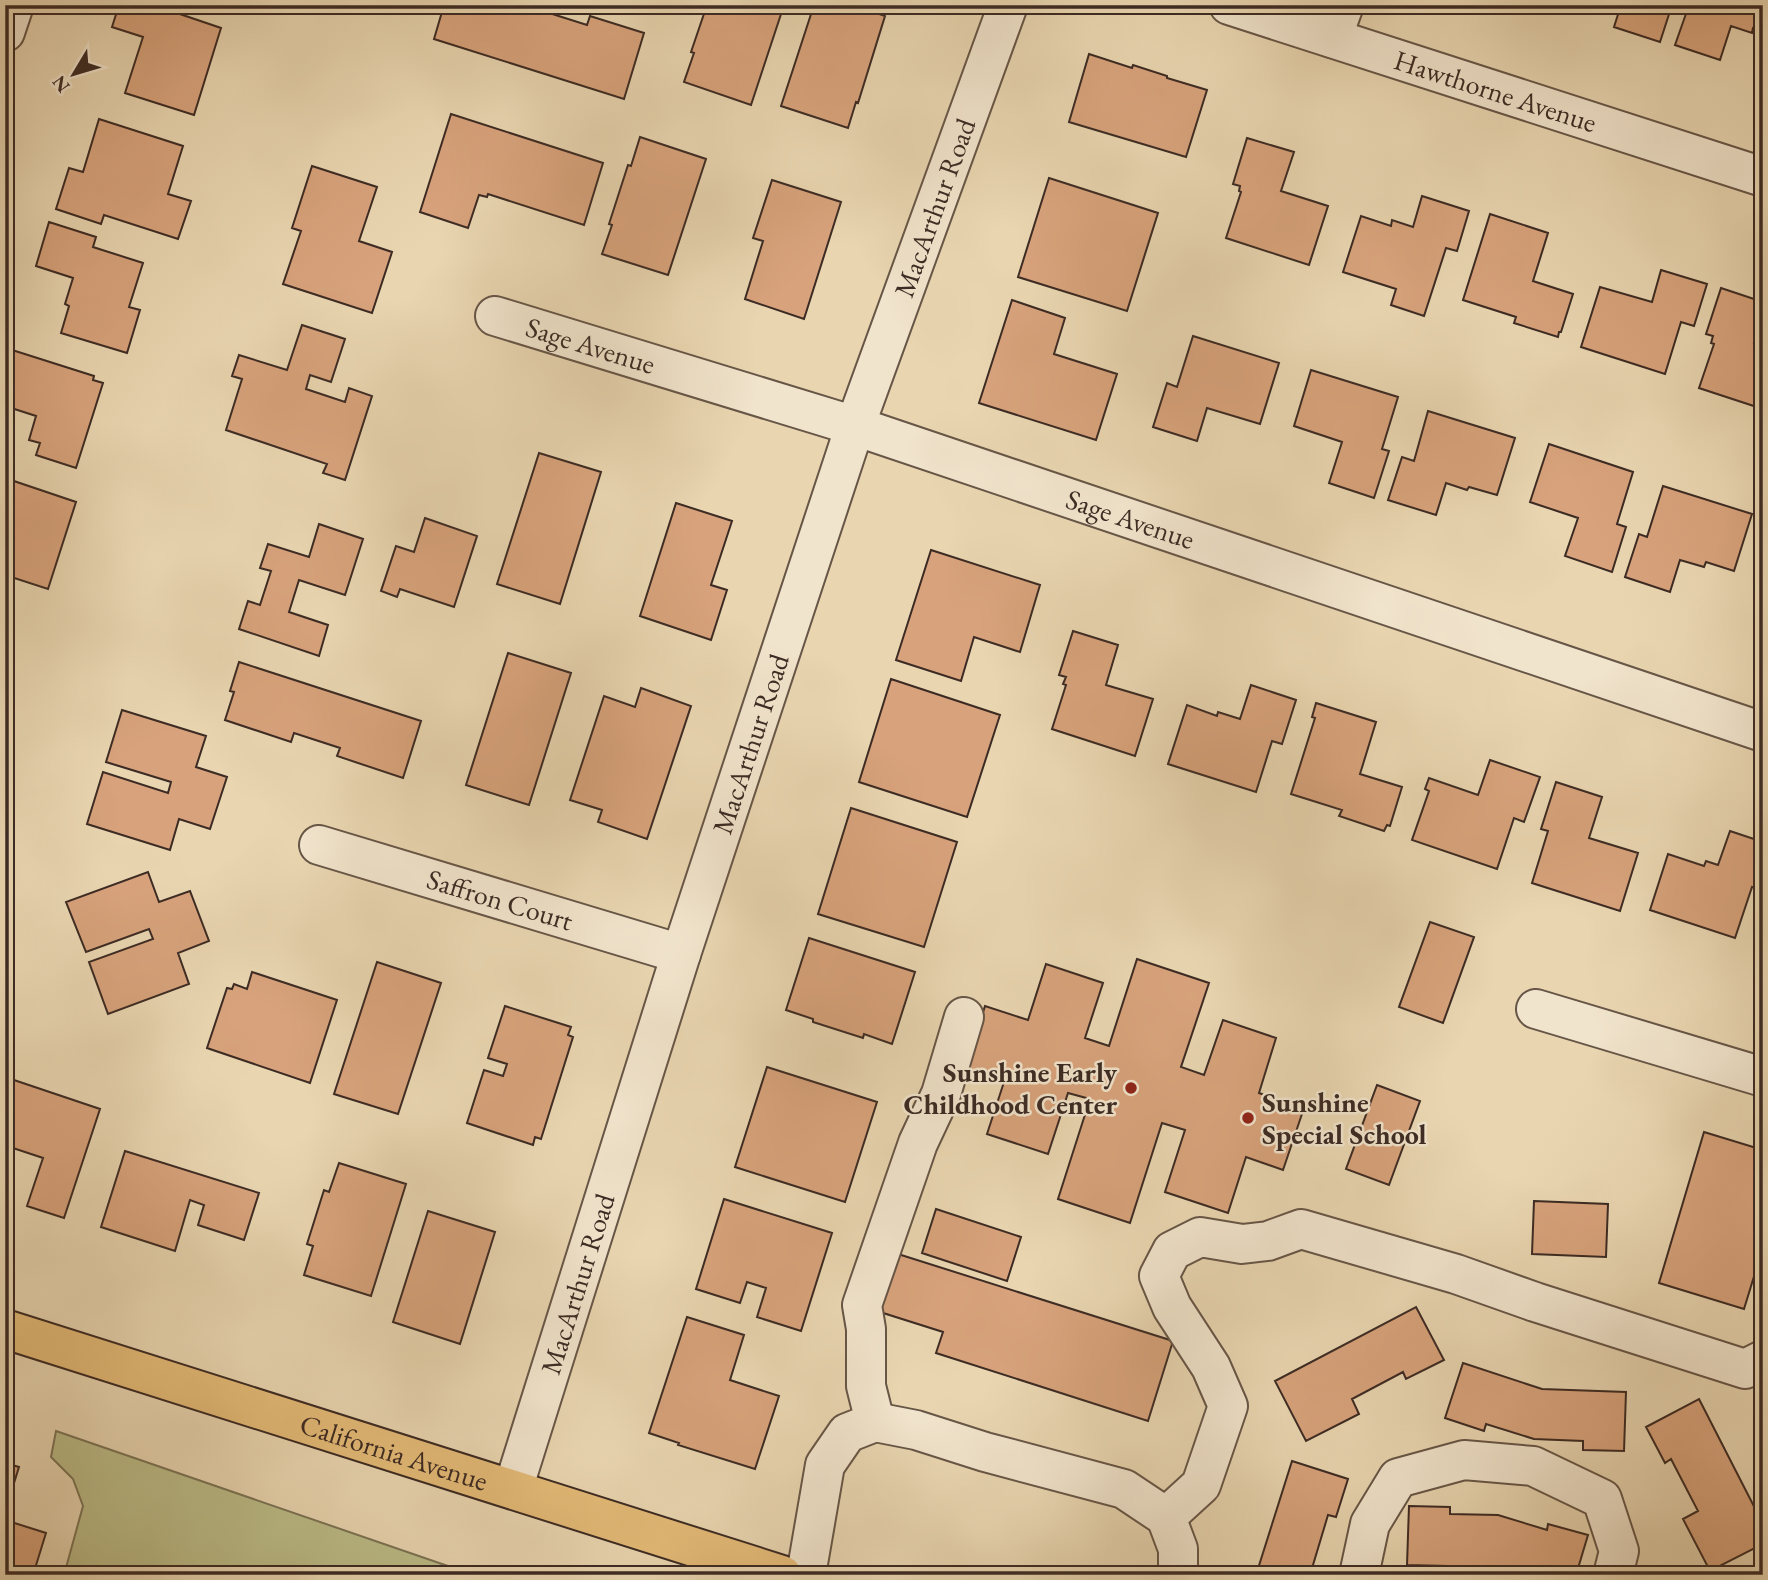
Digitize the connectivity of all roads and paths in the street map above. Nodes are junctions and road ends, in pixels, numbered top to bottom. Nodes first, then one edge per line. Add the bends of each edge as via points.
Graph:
1 (14, 5) edge
2 (1008, 5) edge
3 (1229, 5) edge
4 (1338, 22) edge
5 (5, 32) edge
6 (1763, 177) edge
7 (495, 317) dead end
8 (855, 426) junction
9 (1763, 732) edge
10 (319, 845) dead end
11 (681, 954) junction
12 (1535, 1009) dead end
13 (964, 1017) dead end
14 (1763, 1077) edge
15 (5, 1329) edge
16 (1763, 1360) edge
17 (875, 1422) junction
18 (513, 1489) junction
19 (1166, 1517) junction
20 (782, 1575) edge
21 (806, 1575) edge
22 (1178, 1575) edge
23 (1359, 1575) edge
24 (1613, 1575) edge

1 - 5 street
2 - 8 street, MacArthur Road
3 - 4 street, Hawthorne Avenue
4 - 6 street, Hawthorne Avenue
7 - 8 street, Sage Avenue
8 - 9 street, Sage Avenue
8 - 11 street, MacArthur Road
10 - 11 street, Saffron Court
11 - 18 street, MacArthur Road
12 - 14 street
13 - 17 street via 941,1094 918,1143 862,1305 866,1386
15 - 18 main road, California Avenue
16 - 19 street via 1745,1369 1456,1274 1301,1229 1242,1244 1200,1237 1172,1251 1159,1276 1228,1406 1201,1485
17 - 19 street via 1124,1489
17 - 21 street via 847,1433 825,1465
18 - 20 main road, California Avenue
19 - 22 street via 1178,1549
23 - 24 street via 1370,1524 1398,1478 1464,1460 1533,1466 1602,1499 1619,1551

